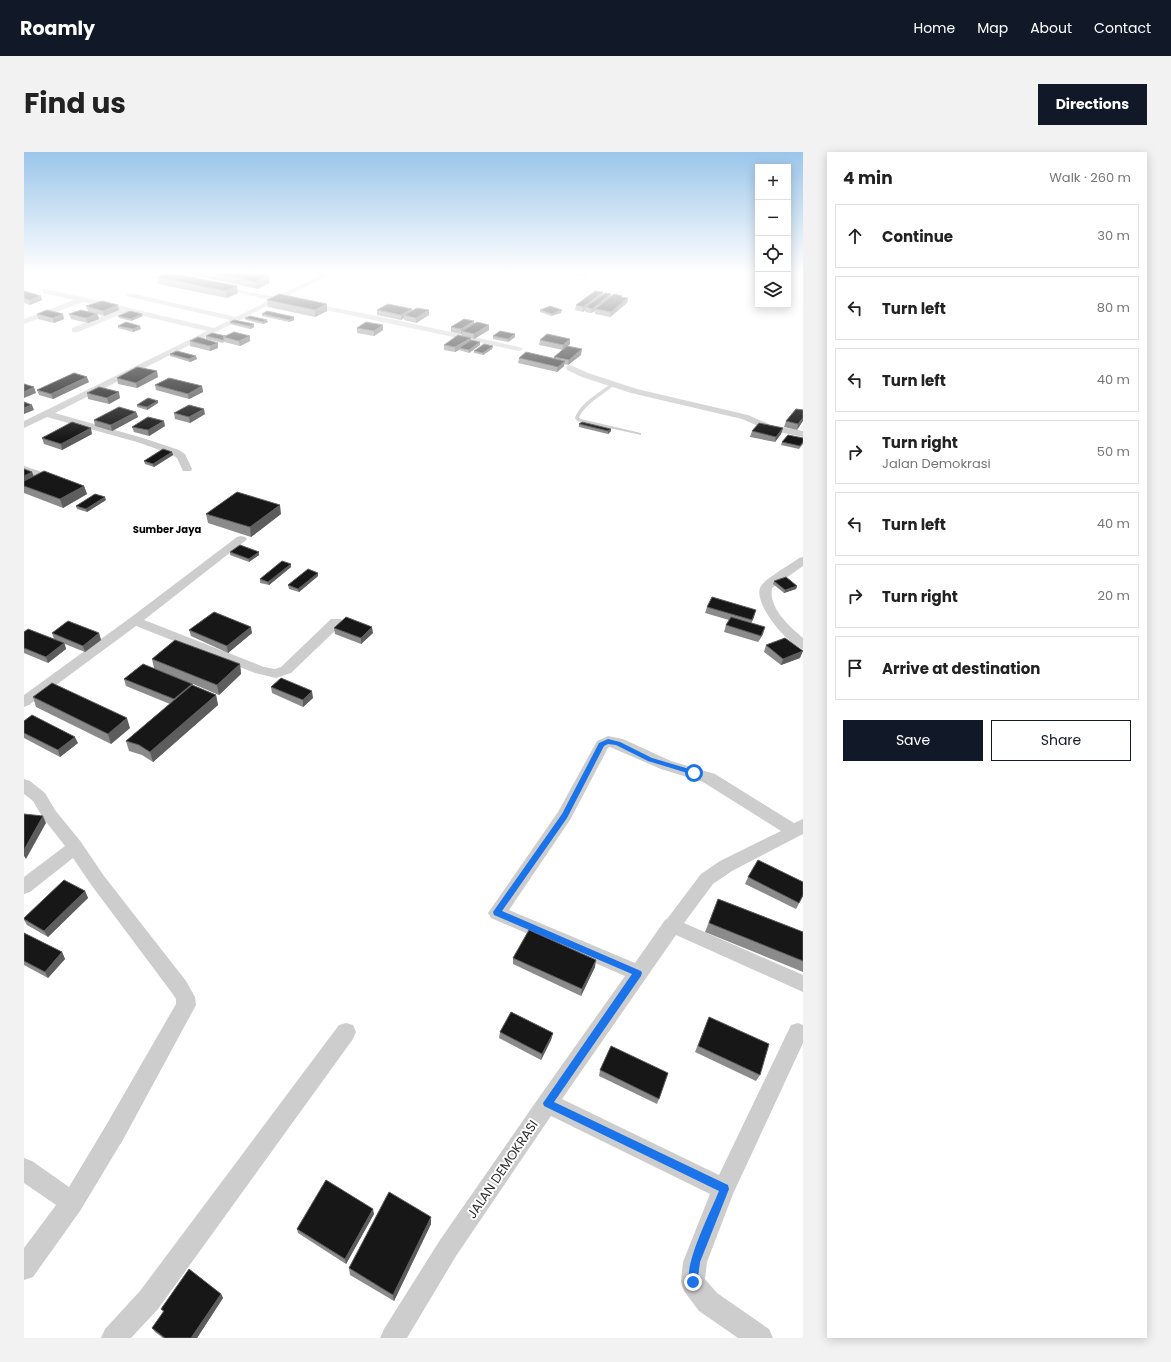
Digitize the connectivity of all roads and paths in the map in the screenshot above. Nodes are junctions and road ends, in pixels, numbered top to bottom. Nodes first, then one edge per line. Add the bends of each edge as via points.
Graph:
1 (80, 328) edge
2 (207, 328) edge
3 (217, 328) edge
4 (423, 328) edge
5 (76, 330) dead end
6 (214, 330) junction
7 (519, 350) dead end
8 (570, 368) edge
9 (613, 384) junction
10 (46, 414) junction
11 (25, 424) edge
12 (639, 434) dead end
13 (803, 434) edge
14 (24, 469) edge
15 (187, 469) dead end
16 (69, 485) edge
17 (241, 539) edge
18 (803, 561) edge
19 (135, 621) junction
20 (336, 622) dead end
21 (803, 645) edge
22 (24, 702) edge
23 (24, 785) edge
24 (799, 828) edge
25 (75, 847) junction
26 (24, 887) edge
27 (671, 925) junction
28 (638, 973) junction
29 (803, 984) edge
30 (346, 1032) dead end
31 (798, 1032) dead end
32 (547, 1103) junction
33 (24, 1169) edge
34 (724, 1189) junction
35 (72, 1203) junction
36 (24, 1268) edge
37 (114, 1338) edge
38 (393, 1338) edge
39 (760, 1338) edge

1 - 5 street
2 - 6 street
3 - 6 street
4 - 7 street
6 - 10 street
8 - 9 street
9 - 12 lane via 586,406 577,418
9 - 13 street via 745,417 768,427
10 - 11 street
10 - 15 street via 175,452 181,456
14 - 16 street
17 - 19 street
18 - 21 street via 766,586 764,594 789,634
19 - 20 street via 276,674 286,670
19 - 22 street
23 - 25 street via 39,797
24 - 27 street, JALAN DEMOKRASI via 726,866 707,879
24 - 28 street via 709,778 650,759 618,743 608,741 602,745 564,816 497,912
25 - 26 street
25 - 35 street via 179,987 186,1005
27 - 28 street, JALAN DEMOKRASI
27 - 29 street
28 - 32 street, JALAN DEMOKRASI
30 - 37 street via 149,1300
31 - 34 street
32 - 34 street
32 - 38 street, JALAN DEMOKRASI via 448,1248
33 - 35 street
34 - 39 street via 695,1262 693,1282 708,1302
35 - 36 street

